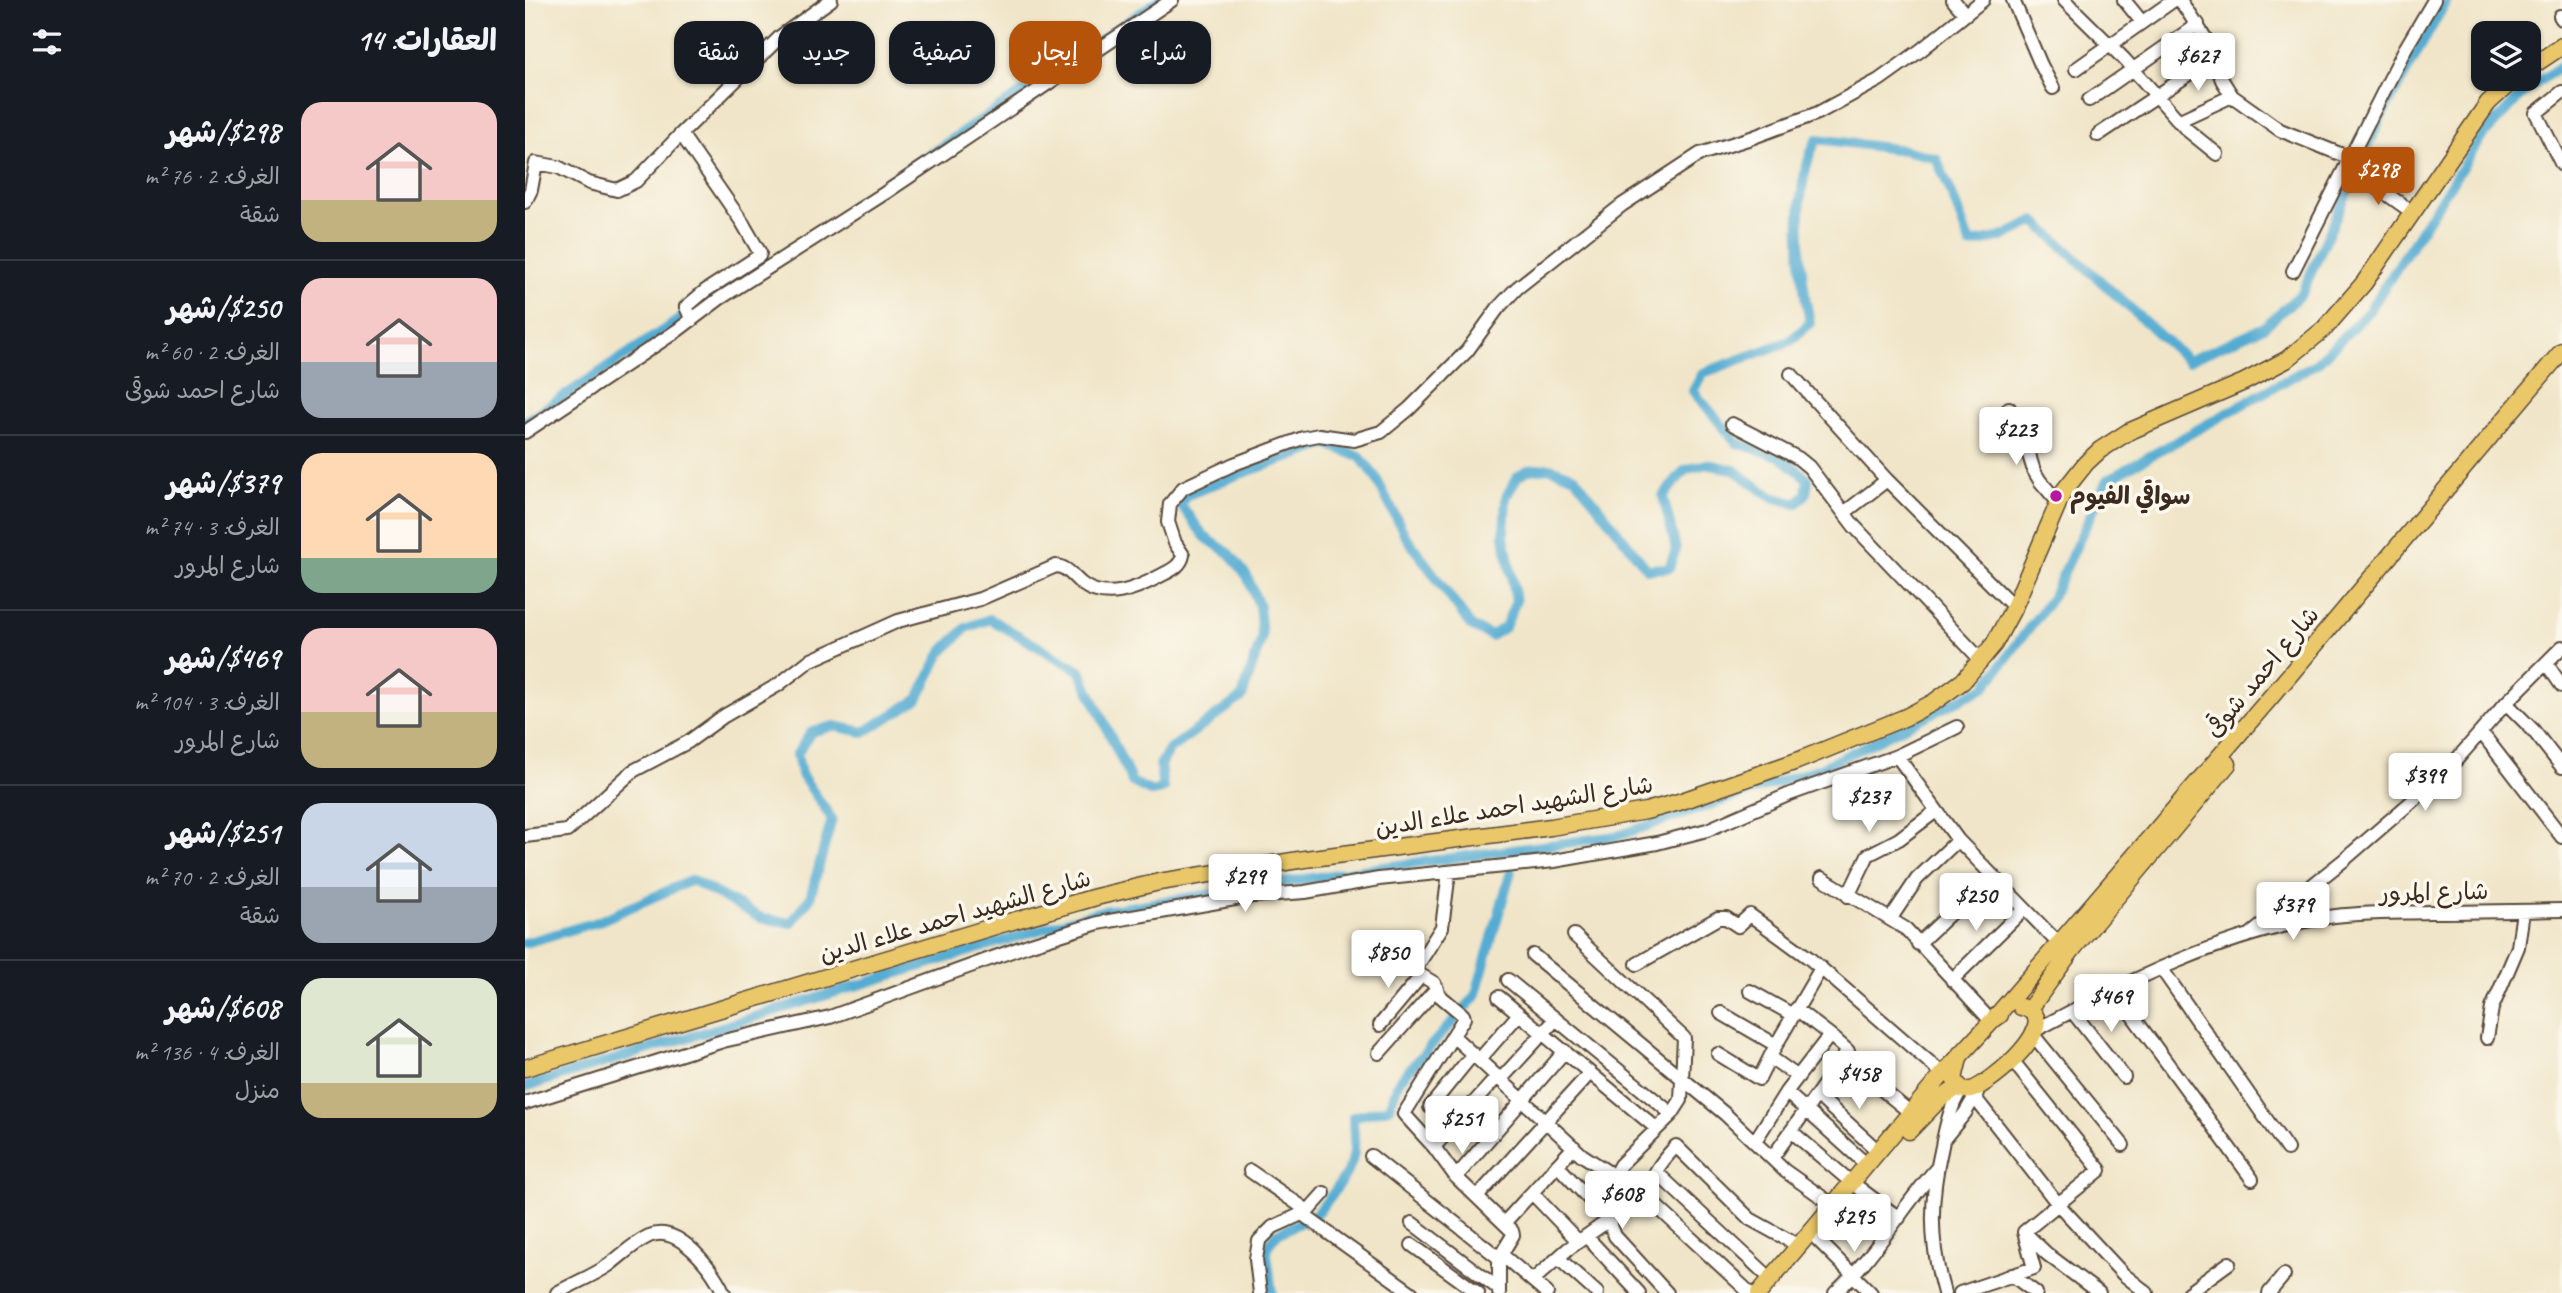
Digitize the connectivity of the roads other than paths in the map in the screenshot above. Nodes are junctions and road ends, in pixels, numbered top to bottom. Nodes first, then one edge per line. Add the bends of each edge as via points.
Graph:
1 (831, 0) edge
2 (1172, 0) edge
3 (1953, 0) edge
4 (1983, 0) edge
5 (2013, 0) edge
6 (2064, 0) edge
7 (2124, 0) edge
8 (2173, 0) edge
9 (2180, 0) edge
10 (2434, 0) edge
11 (1965, 14) junction
12 (2142, 22) junction
13 (2198, 24) junction
14 (2110, 44) junction
15 (2562, 46) edge
16 (2215, 57) junction
17 (2541, 60) edge
18 (2076, 69) dead end
19 (2133, 69) junction
20 (2053, 88) dead end
21 (2501, 91) edge
22 (2562, 92) edge
23 (2156, 96) junction
24 (2232, 96) junction
25 (2089, 100) dead end
26 (2178, 121) junction
27 (681, 134) junction
28 (2098, 135) dead end
29 (2217, 154) dead end
30 (2562, 165) edge
31 (2353, 167) junction
32 (525, 202) edge
33 (2412, 212) junction
34 (2293, 271) dead end
35 (690, 316) junction
36 (2562, 351) edge
37 (2562, 365) edge
38 (1791, 374) dead end
39 (2009, 408) dead end
40 (1732, 424) dead end
41 (525, 432) edge
42 (1887, 480) junction
43 (2058, 502) junction
44 (1844, 513) junction
45 (2014, 607) junction
46 (2562, 647) edge
47 (1981, 660) junction
48 (2546, 663) junction
49 (2562, 686) edge
50 (2507, 703) junction
51 (1957, 727) dead end
52 (2481, 732) junction
53 (1897, 756) junction
54 (2562, 767) edge
55 (1935, 811) junction
56 (525, 836) edge
57 (2562, 837) edge
58 (1958, 839) junction
59 (1449, 872) junction
60 (1991, 874) junction
61 (1822, 878) dead end
62 (1848, 896) junction
63 (2024, 909) junction
64 (2562, 910) edge
65 (2523, 911) junction
66 (1891, 918) junction
67 (1574, 935) dead end
68 (2248, 936) junction
69 (1918, 944) junction
70 (2060, 945) junction
71 (1533, 955) dead end
72 (1637, 964) dead end
73 (1821, 968) junction
74 (2161, 968) junction
75 (1421, 976) junction
76 (1508, 979) dead end
77 (1952, 980) junction
78 (1437, 988) junction
79 (2113, 989) junction
80 (1750, 991) dead end
81 (1499, 997) dead end
82 (2029, 1010) junction
83 (2072, 1011) junction
84 (1795, 1012) junction
85 (1721, 1013) dead end
86 (1519, 1014) junction
87 (1556, 1019) junction
88 (1992, 1021) junction
89 (1380, 1025) dead end
90 (1543, 1033) junction
91 (2035, 1033) junction
92 (1830, 1035) junction
93 (1453, 1036) junction
94 (2487, 1038) dead end
95 (1565, 1051) junction
96 (1773, 1051) junction
97 (1379, 1054) dead end
98 (1718, 1054) dead end
99 (1960, 1054) junction
100 (1476, 1057) junction
101 (1843, 1058) junction
102 (2012, 1060) junction
103 (525, 1068) edge
104 (1590, 1073) junction
105 (1943, 1074) junction
106 (1798, 1077) junction
107 (2125, 1077) dead end
108 (1499, 1078) junction
109 (1683, 1080) junction
110 (1969, 1089) junction
111 (1786, 1092) junction
112 (1817, 1095) junction
113 (1523, 1100) junction
114 (525, 1103) edge
115 (1430, 1107) dead end
116 (1807, 1109) junction
117 (1911, 1113) junction
118 (1672, 1114) junction
119 (1546, 1121) junction
120 (1656, 1128) junction
121 (1791, 1131) junction
122 (1755, 1140) junction
123 (2123, 1145) dead end
124 (1434, 1147) junction
125 (1574, 1147) junction
126 (2287, 1149) dead end
127 (1878, 1151) junction
128 (1371, 1156) dead end
129 (1772, 1158) junction
130 (1557, 1165) junction
131 (1867, 1165) junction
132 (1937, 1168) junction
133 (1250, 1171) dead end
134 (1656, 1172) junction
135 (1614, 1176) junction
136 (1456, 1177) junction
137 (2252, 1179) dead end
138 (1855, 1186) junction
139 (1324, 1193) dead end
140 (1532, 1193) junction
141 (1477, 1196) junction
142 (2058, 1204) junction
143 (1833, 1205) junction
144 (1305, 1212) junction
145 (1899, 1217) junction
146 (1609, 1220) junction
147 (1412, 1223) dead end
148 (1504, 1223) junction
149 (2024, 1232) junction
150 (1582, 1239) junction
151 (1817, 1239) junction
152 (1412, 1245) dead end
153 (1799, 1246) junction
154 (1500, 1256) junction
155 (1558, 1258) junction
156 (2229, 1263) dead end
157 (2012, 1275) junction
158 (2284, 1275) dead end
159 (1853, 1276) junction
160 (1533, 1280) junction
161 (1771, 1286) edge
162 (2206, 1288) edge
163 (1499, 1291) edge
164 (557, 1293) edge
165 (724, 1293) edge
166 (1260, 1293) edge
167 (1412, 1293) edge
168 (1478, 1293) edge
169 (1547, 1293) edge
170 (1597, 1293) edge
171 (1639, 1293) edge
172 (1667, 1293) edge
173 (1750, 1293) edge
174 (1759, 1293) edge
175 (1835, 1293) edge
176 (1871, 1293) edge
177 (1944, 1293) edge
178 (1960, 1293) edge
179 (2036, 1293) edge
180 (2099, 1293) edge
181 (2147, 1293) edge
182 (2188, 1293) edge
183 (2269, 1293) edge

1 - 27 street via 781,36
2 - 35 street
3 - 11 street
4 - 11 street
5 - 20 street
6 - 14 street
7 - 12 street
8 - 12 street
9 - 13 street
10 - 31 street via 2405,50
11 - 56 street via 1868,86 1818,113 1700,154 1622,205 1517,288 1461,357 1381,432 1354,440 1319,435 1303,438 1183,488 1169,511 1171,534 1183,555 1176,567 1133,588 1107,594 1056,566 980,599 898,621 809,661 778,685 633,771 567,831
12 - 14 street
13 - 16 street
13 - 19 street
14 - 18 street
14 - 19 street
15 - 17 main road
16 - 23 street
16 - 24 street
19 - 23 street
19 - 25 street
21 - 33 main road, شارع الشهيد احمد علاء الدين
22 - 30 street via 2536,113
23 - 26 street
23 - 28 street
24 - 26 street
24 - 31 street via 2280,130
26 - 29 street
27 - 32 street via 636,181 617,190 536,163
27 - 35 street via 760,253 687,307
31 - 33 street
31 - 34 street
33 - 43 main road, شارع الشهيد احمد علاء الدين via 2353,297 2305,345 2262,373 2114,440 2073,477
35 - 41 street
36 - 70 main road, شارع احمد شوقى
37 - 82 main road, شارع احمد شوقى via 2072,950
38 - 42 street
39 - 43 street via 2040,481
40 - 44 street via 1798,458
42 - 44 street
42 - 45 street
43 - 45 main road, شارع الشهيد احمد علاء الدين
44 - 47 street
45 - 47 main road, شارع الشهيد احمد علاء الدين
46 - 48 street
47 - 103 main road, شارع الشهيد احمد علاء الدين via 1963,681 1906,717 1679,802 1565,825 1159,882
48 - 49 street
48 - 50 street
50 - 52 street
50 - 54 street
51 - 53 street
52 - 57 street
52 - 68 street via 2385,826
53 - 55 street
53 - 59 street via 1707,830 1657,843 1554,861
55 - 58 street
55 - 62 street via 1899,839 1868,855
58 - 60 street
58 - 66 street via 1917,879
59 - 75 street via 1442,927 1414,969
59 - 114 street via 1241,898 1098,923 841,1014 723,1041
60 - 63 street
60 - 69 street
61 - 62 street
62 - 66 street
63 - 70 street
63 - 77 street
64 - 65 street, شارع المرور
65 - 68 street, شارع المرور via 2348,915
65 - 94 street via 2518,947 2492,1008
66 - 69 street
67 - 109 street via 1684,1038
68 - 74 street, شارع المرور
69 - 77 street
70 - 88 main road, شارع احمد شوقى
71 - 109 street
72 - 73 street via 1718,918 1738,926 1750,915
73 - 84 street
73 - 105 street
74 - 79 street, شارع المرور
74 - 126 street
75 - 78 street
75 - 89 street
76 - 87 street
77 - 88 street
78 - 93 street via 1463,1020
78 - 97 street
79 - 83 street, شارع المرور
79 - 137 street
80 - 84 street
81 - 86 street
82 - 88 main road via 2017,1007
82 - 91 main road via 2036,1020
83 - 91 street, شارع المرور
83 - 107 street
84 - 92 street
84 - 96 street
85 - 96 street
86 - 90 street
86 - 100 street
87 - 90 street
87 - 118 street
88 - 99 main road, شارع احمد شوقى
90 - 95 street
90 - 108 street
91 - 102 main road
91 - 123 street
92 - 101 street via 1849,1051
92 - 106 street
93 - 100 street
93 - 124 street via 1404,1112
95 - 104 street
95 - 113 street
96 - 98 street via 1759,1079
96 - 106 street
99 - 105 main road, شارع احمد شوقى
99 - 110 main road via 1954,1075
100 - 108 street
100 - 115 street
101 - 112 street
101 - 117 street
102 - 110 main road
102 - 142 street via 2100,1170
104 - 119 street
104 - 120 street
105 - 117 main road, شارع احمد شوقى
106 - 111 street
108 - 113 street
108 - 124 street
109 - 118 street via 1681,1100
109 - 122 street
110 - 132 street via 1948,1114
110 - 138 main road via 1934,1104
110 - 142 street
111 - 116 street
111 - 122 street
112 - 116 street
112 - 127 street
113 - 119 street
113 - 136 street
116 - 121 street
116 - 131 street
117 - 127 main road, شارع احمد شوقى
118 - 120 street
119 - 125 street
119 - 141 street
120 - 135 street via 1623,1160
121 - 129 street
121 - 138 street
122 - 129 street
124 - 136 street
125 - 130 street
125 - 135 street
127 - 131 main road, شارع احمد شوقى
128 - 154 street
129 - 143 street
130 - 140 street
130 - 146 street
131 - 138 main road, شارع احمد شوقى
132 - 145 street
132 - 177 street via 1932,1201 1934,1254
133 - 144 street
134 - 153 street via 1676,1146 1750,1219
134 - 161 street
134 - 173 street via 1651,1185 1653,1203
135 - 146 street
136 - 141 street
138 - 143 main road
138 - 145 street
138 - 151 main road
139 - 144 street
140 - 148 street
140 - 150 street
141 - 148 street
142 - 149 street
142 - 181 street via 2123,1274
143 - 153 main road
144 - 166 street via 1273,1227 1259,1241
144 - 167 street
145 - 159 street
146 - 150 street
146 - 172 street via 1615,1236
147 - 163 street
148 - 154 street via 1513,1236
149 - 157 street via 2034,1268
149 - 180 street
150 - 155 street
150 - 171 street
151 - 159 street
151 - 161 main road
152 - 168 street
153 - 161 main road
154 - 160 street
154 - 163 street
155 - 160 street
155 - 170 street
156 - 162 street
157 - 178 street
157 - 179 street
158 - 183 street
159 - 175 street
159 - 176 street
160 - 169 street
161 - 174 main road
162 - 182 street
164 - 165 street via 656,1234 688,1245

